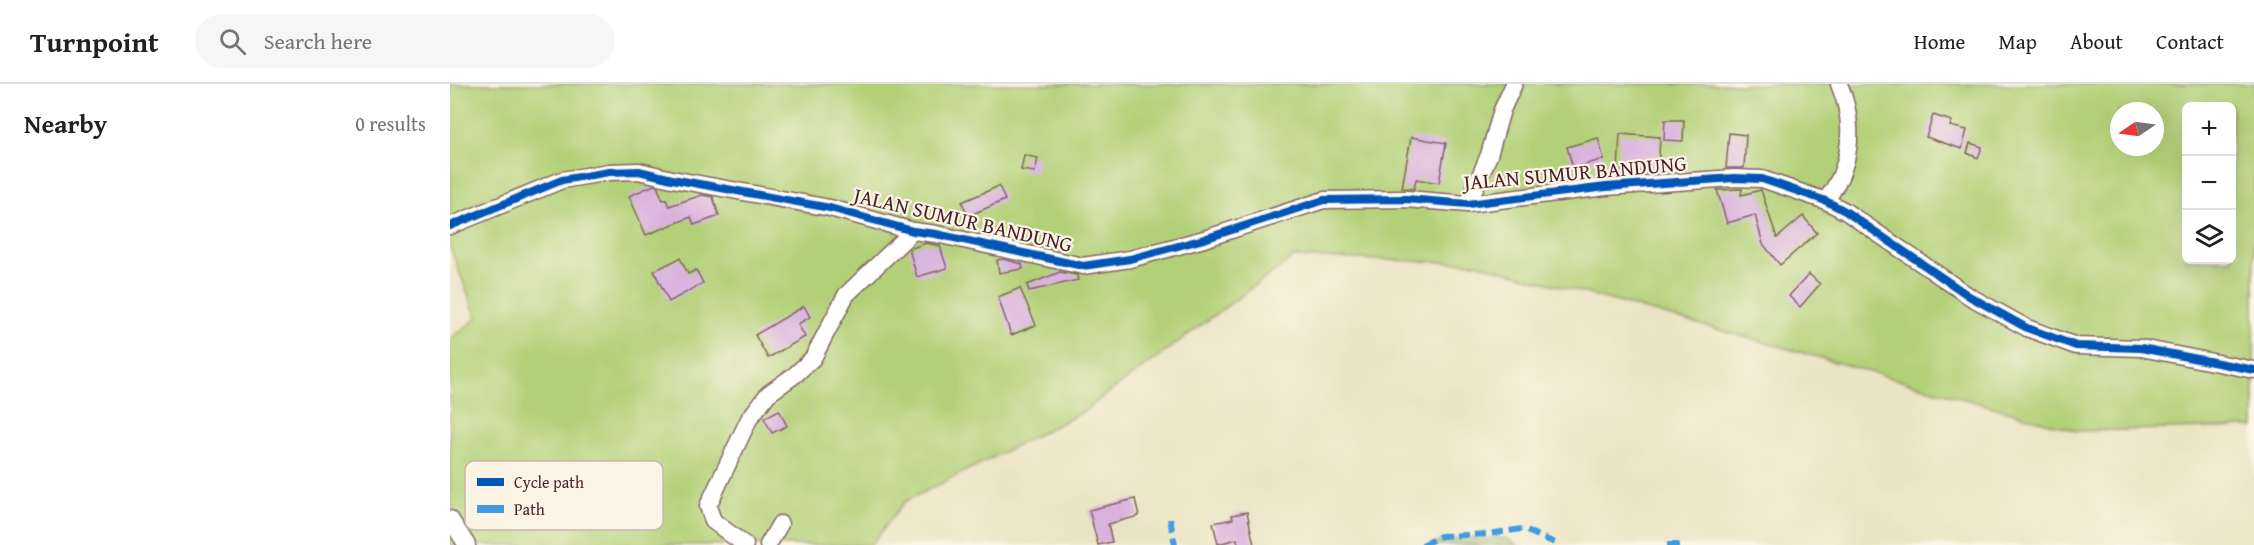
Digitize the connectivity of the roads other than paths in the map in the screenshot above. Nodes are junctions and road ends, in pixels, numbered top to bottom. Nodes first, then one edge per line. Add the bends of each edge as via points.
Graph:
1 (1514, 84) edge
2 (1839, 84) edge
3 (1826, 201) junction
4 (1468, 204) junction
5 (450, 226) edge
6 (914, 231) junction
7 (2254, 370) edge
8 (450, 519) edge
9 (780, 524) dead end
10 (467, 545) edge
11 (745, 545) edge
12 (768, 545) edge

1 - 4 street
2 - 3 street via 1849,118 1849,145 1842,174
3 - 4 street, JALAN SUMUR BANDUNG via 1762,179 1734,178 1606,187
3 - 7 street, JALAN SUMUR BANDUNG via 1969,296 2027,328 2076,346 2141,348
4 - 6 street, JALAN SUMUR BANDUNG via 1406,199 1324,200 1204,239 1130,259 1083,266
5 - 6 street, JALAN SUMUR BANDUNG via 562,180 639,171 830,208
6 - 11 street via 846,295 813,358 768,394 748,419 708,506 713,521
8 - 10 street
9 - 12 street

